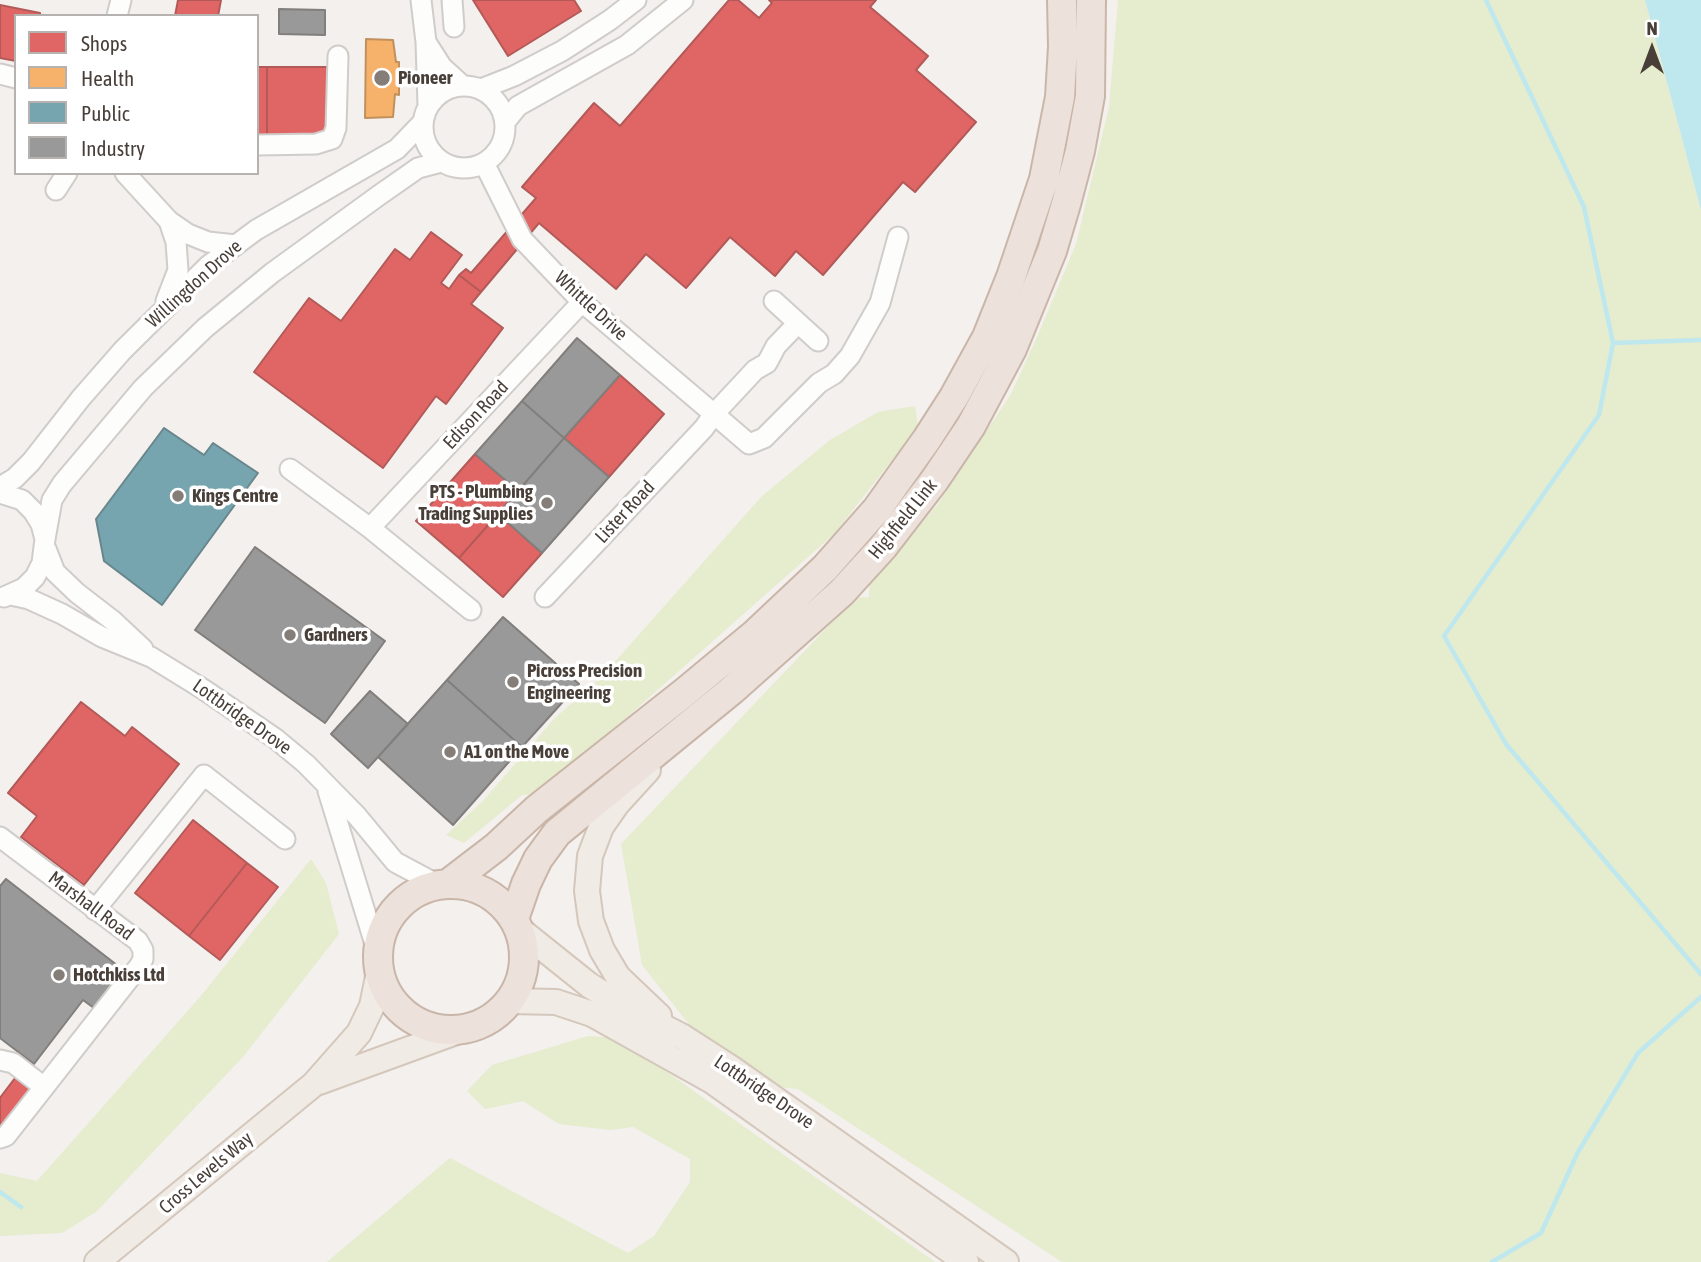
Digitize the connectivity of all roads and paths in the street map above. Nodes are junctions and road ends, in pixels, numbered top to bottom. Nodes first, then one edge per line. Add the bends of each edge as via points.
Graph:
1 (421, 0) edge
2 (452, 0) edge
3 (636, 0) edge
4 (683, 0) edge
5 (1062, 0) edge
6 (1091, 0) edge
7 (454, 27) dead end
8 (426, 42) junction
9 (338, 55) dead end
10 (472, 87) junction
11 (425, 114) junction
12 (505, 122) junction
13 (259, 145) edge
14 (441, 162) junction
15 (484, 163) junction
16 (127, 175) edge
17 (169, 221) junction
18 (898, 237) dead end
19 (236, 245) junction
20 (774, 301) dead end
21 (582, 302) junction
22 (162, 309) junction
23 (798, 323) junction
24 (818, 341) dead end
25 (709, 421) junction
26 (290, 469) dead end
27 (0, 487) edge
28 (0, 493) edge
29 (370, 528) junction
30 (46, 544) junction
31 (5, 597) edge
32 (545, 597) dead end
33 (471, 610) dead end
34 (151, 657) junction
35 (681, 733) junction
36 (326, 786) junction
37 (285, 839) dead end
38 (1, 840) edge
39 (443, 884) junction
40 (95, 910) junction
41 (517, 924) junction
42 (378, 963) junction
43 (509, 1001) junction
44 (467, 1028) junction
45 (682, 1037) junction
46 (0, 1060) edge
47 (314, 1084) junction
48 (44, 1087) junction
49 (0, 1138) edge
50 (97, 1262) edge
51 (966, 1262) edge
52 (1006, 1262) edge

1 - 8 street
2 - 7 street
3 - 10 street via 562,51 514,76
4 - 12 street via 627,45 518,106
5 - 39 highway, Highfield Link via 1060,97 1044,178 987,337 927,439 877,509 825,568 756,633 496,847
6 - 35 highway, Highfield Link via 1090,96 1066,204 1018,336 971,426 900,525 842,592
8 - 10 street via 442,67
8 - 11 street
9 - 13 street via 332,139 316,144
10 - 11 street via 449,88 437,95
10 - 12 street via 497,102
11 - 14 street via 426,145
11 - 19 street, Willingdon Drove via 397,149
12 - 15 street via 501,146
14 - 15 street via 462,168
14 - 30 street, Willingdon Drove via 418,168 378,196 205,328 143,388 62,484 52,500
15 - 21 street, Whittle Drive via 522,239
16 - 17 street
17 - 19 street via 208,242
17 - 22 street via 178,270
18 - 25 street, Whittle Drive via 880,303 863,336 826,366 819,383 764,438 750,444
19 - 22 street, Willingdon Drove
20 - 23 street
21 - 25 street, Whittle Drive
21 - 29 street, Edison Road
22 - 27 street, Willingdon Drove via 81,398 32,462
23 - 24 street
23 - 25 street, Lister Road via 767,363 755,370
25 - 32 street, Lister Road
26 - 29 street
28 - 30 street, Lottbridge Drove via 22,500 33,511
29 - 33 street
30 - 31 street, Willingdon Drove via 35,577
30 - 34 street, Lottbridge Drove via 55,572
31 - 34 street, Lottbridge Drove via 29,599
34 - 36 street, Lottbridge Drove via 276,739
35 - 41 highway, Highfield Link via 557,833 532,872
35 - 45 main road via 601,827 590,856 587,891 591,921 618,977
36 - 39 street, Lottbridge Drove via 395,862
36 - 42 street, Lottbridge Drove
37 - 40 street via 204,775
38 - 40 street, Marshall Road
39 - 41 highway via 467,885 485,892 500,902
39 - 42 highway via 419,891 389,917 381,935
40 - 48 street, Marshall Road via 138,941 143,959
41 - 43 highway via 524,966
41 - 45 main road, Lottbridge Drove via 589,985
42 - 44 highway via 386,990 411,1018 447,1030
42 - 47 main road, Cross Levels Way via 372,1006 359,1034
43 - 44 highway via 497,1014
43 - 51 main road, Lottbridge Drove via 556,1002 592,1014 712,1081
44 - 47 main road, Cross Levels Way
45 - 52 main road, Lottbridge Drove
46 - 48 street via 13,1062
47 - 50 main road, Cross Levels Way
48 - 49 street, Marshall Road

